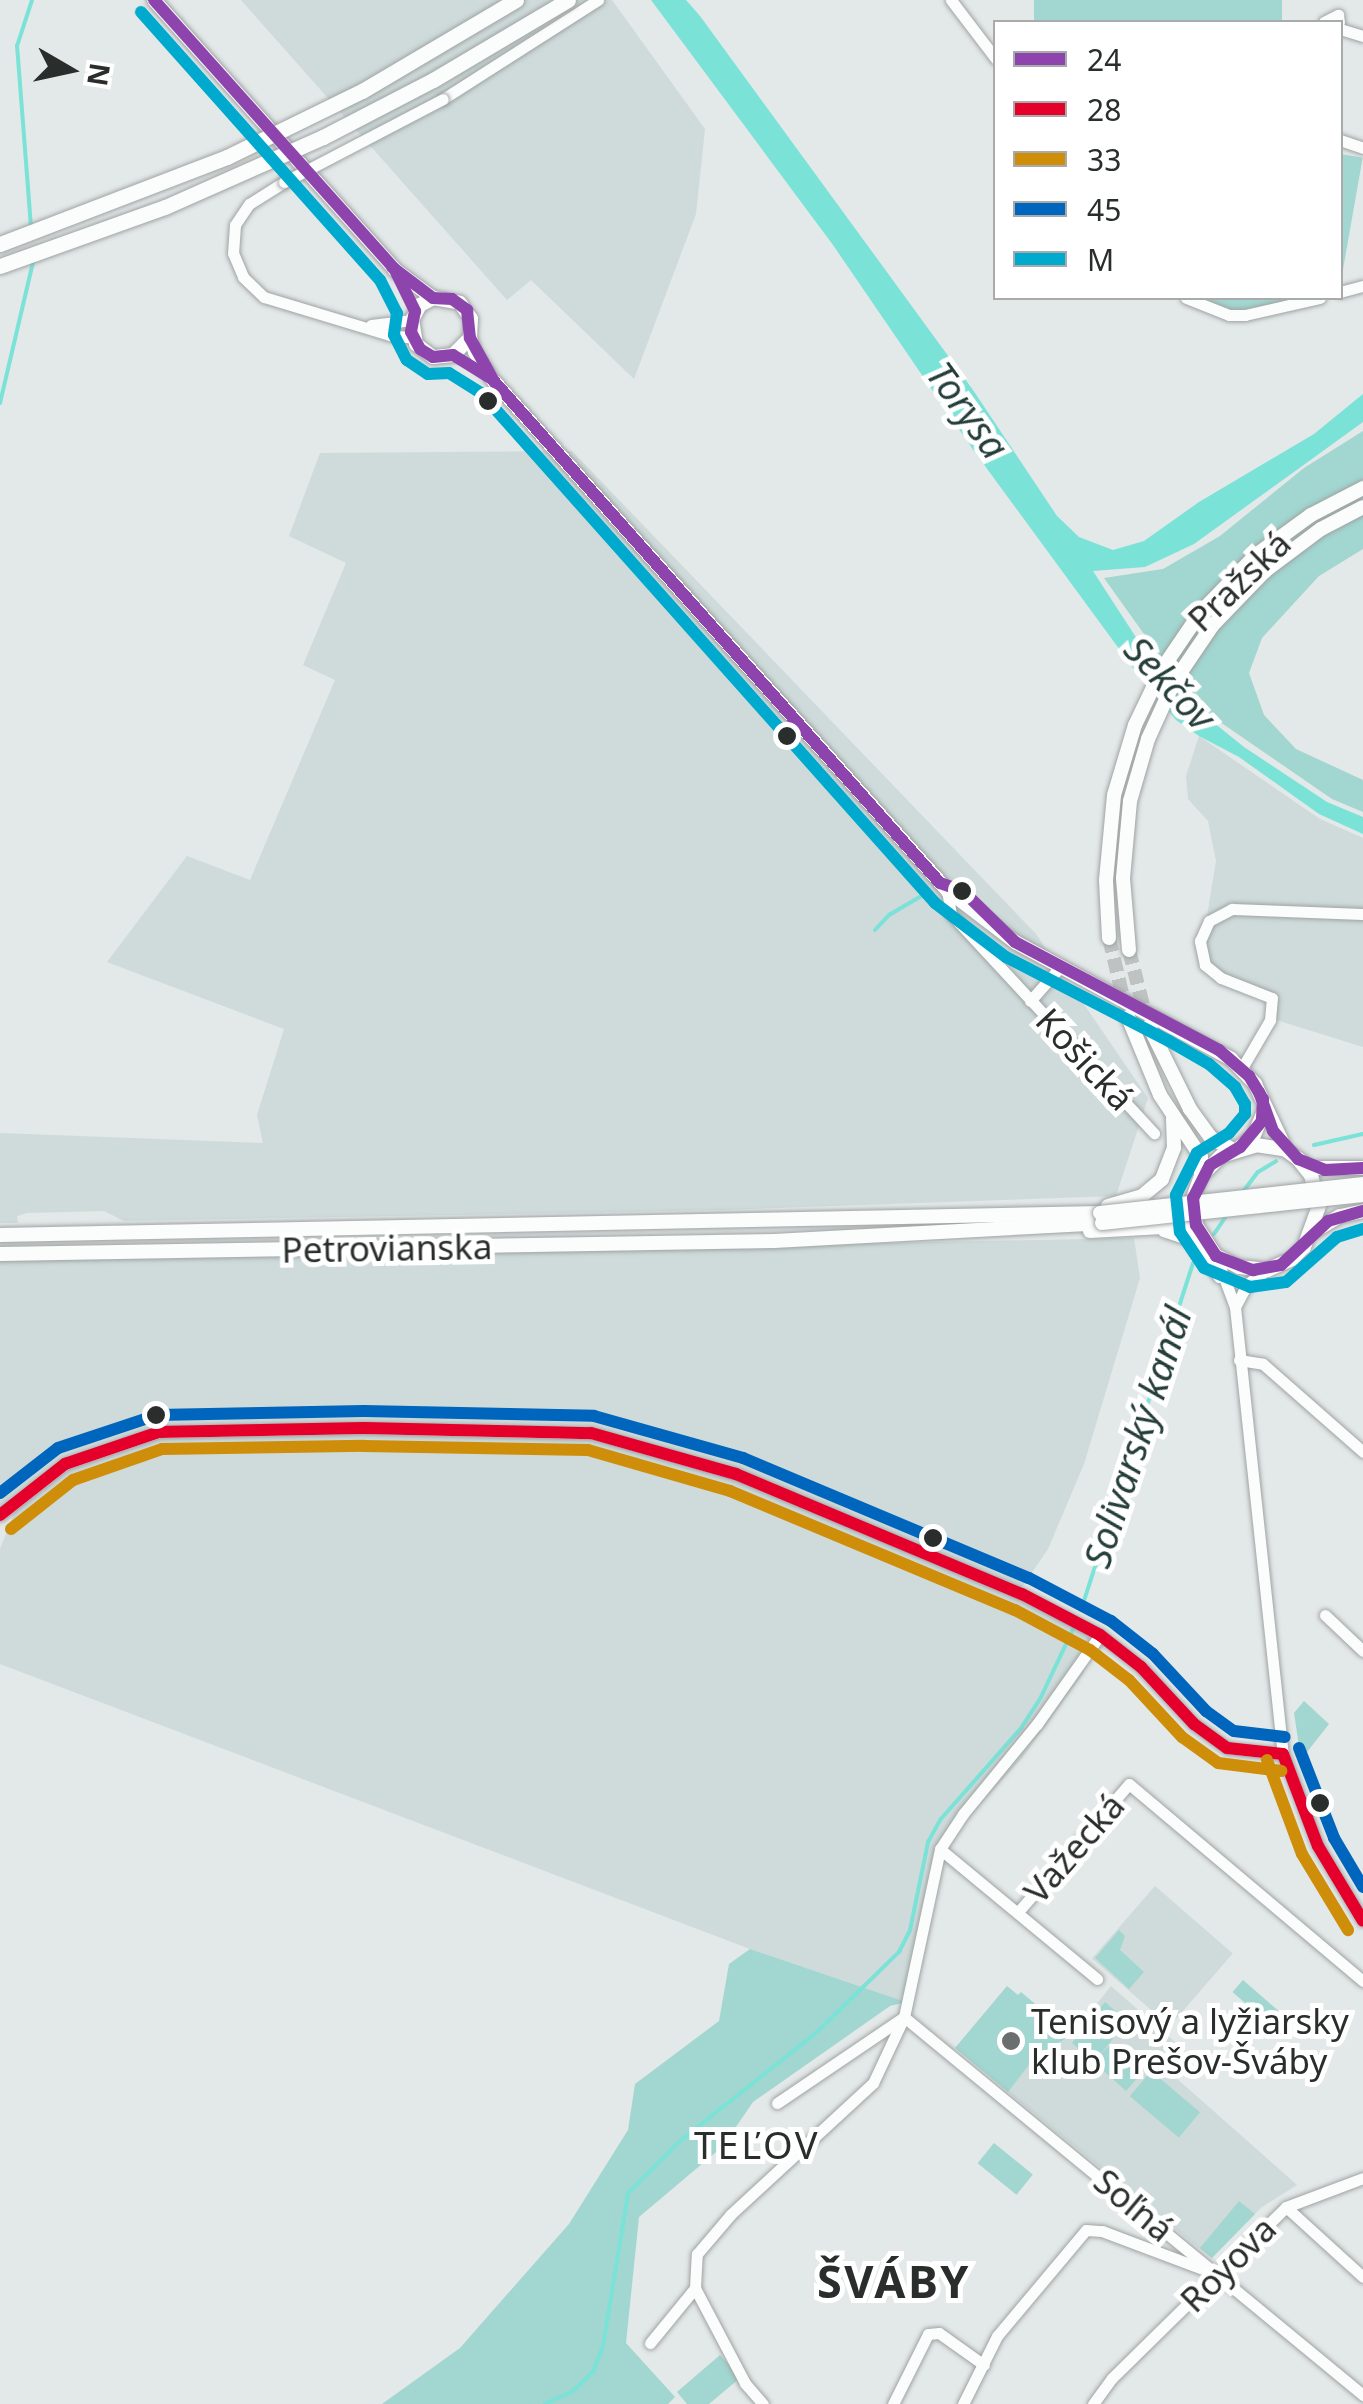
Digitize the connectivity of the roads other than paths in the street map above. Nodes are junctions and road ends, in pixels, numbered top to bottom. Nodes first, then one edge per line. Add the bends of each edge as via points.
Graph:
1 (154, 0) edge
2 (516, 0) edge
3 (568, 0) edge
4 (950, 0) edge
5 (594, 2) edge
6 (993, 55) edge
7 (0, 244) edge
8 (0, 266) edge
9 (395, 270) junction
10 (433, 298) junction
11 (1191, 300) edge
12 (1311, 300) edge
13 (414, 316) junction
14 (362, 324) junction
15 (413, 338) junction
16 (470, 338) junction
17 (453, 355) junction
18 (492, 379) junction
19 (1363, 488) edge
20 (1363, 507) edge
21 (947, 890) junction
22 (1363, 914) edge
23 (1109, 938) tunnel mouth
24 (1129, 950) tunnel mouth
25 (1061, 966) junction
26 (1030, 1001) junction
27 (1128, 1017) tunnel mouth
28 (1149, 1026) tunnel mouth
29 (1242, 1068) junction
30 (1266, 1108) junction
31 (1173, 1118) junction
32 (1154, 1134) dead end
33 (1236, 1148) junction
34 (1292, 1154) junction
35 (1363, 1168) edge
36 (1199, 1181) junction
37 (1363, 1184) edge
38 (1316, 1187) junction
39 (1363, 1195) edge
40 (1363, 1208) edge
41 (1103, 1214) junction
42 (1146, 1228) junction
43 (1313, 1232) junction
44 (0, 1234) edge
45 (1201, 1236) junction
46 (774, 1240) junction
47 (0, 1254) edge
48 (1216, 1256) junction
49 (1267, 1270) junction
50 (1234, 1308) junction
51 (1239, 1360) junction
52 (1363, 1452) edge
53 (0, 1515) edge
54 (1325, 1615) dead end
55 (1100, 1635) junction
56 (1363, 1650) edge
57 (1283, 1754) junction
58 (940, 1850) junction
59 (1018, 1912) junction
60 (1363, 1921) edge
61 (1097, 1979) dead end
62 (1363, 1981) edge
63 (904, 2018) junction
64 (778, 2104) dead end
65 (1363, 2178) edge
66 (1286, 2206) junction
67 (1176, 2240) junction
68 (1162, 2255) junction
69 (1216, 2274) junction
70 (1363, 2277) edge
71 (695, 2288) junction
72 (650, 2343) dead end
73 (984, 2364) junction
74 (1363, 2395) edge
75 (762, 2404) edge
76 (894, 2404) edge
77 (963, 2404) edge
78 (1092, 2404) edge

1 - 9 main road, Košická
2 - 7 highway, bridge via 362,91 243,150
3 - 8 highway, bridge via 323,137 165,207
4 - 6 street
5 - 14 street, bridge via 443,99 284,182 241,214 232,238 236,266 264,297
9 - 10 main road, Košická
9 - 13 main road, Košická
10 - 13 main road
10 - 16 main road, Košická via 452,298 467,310
11 - 12 street via 1229,315
13 - 14 street
13 - 15 main road, Košická
14 - 15 street
15 - 17 main road, Košická via 426,354
16 - 17 main road
16 - 18 main road, Košická
17 - 18 main road, Košická
18 - 21 main road, Košická
19 - 23 main road, Pražská via 1264,549 1181,638 1135,725 1114,795 1107,839
20 - 24 main road, Pražská via 1264,571 1193,651 1148,739 1124,841
21 - 25 main road, Košická via 986,924
21 - 26 street, Košická via 951,914
22 - 29 street via 1232,908 1209,920 1200,941 1205,966 1272,998 1270,1020
25 - 26 street
25 - 29 main road, Košická
26 - 32 street, Košická
27 - 31 main road
28 - 33 main road via 1190,1108 1212,1138
29 - 30 main road, Košická
30 - 33 main road via 1254,1135
30 - 34 main road, Košická
31 - 36 main road via 1201,1157
31 - 41 main road via 1174,1148 1162,1179
33 - 34 main road
33 - 36 main road
34 - 35 main road via 1326,1170
34 - 38 main road
36 - 41 main road via 1170,1200
36 - 45 main road via 1193,1211
37 - 41 main road, bridge
38 - 40 main road
38 - 43 main road
39 - 41 main road, bridge
40 - 43 main road
41 - 44 main road, Petrovianska
41 - 46 main road
42 - 45 main road via 1181,1226
42 - 46 main road
42 - 50 street via 1190,1240 1216,1270
43 - 49 main road via 1292,1259
45 - 48 main road
46 - 47 main road, Petrovianska
48 - 49 main road
48 - 50 street
49 - 50 street via 1247,1284
50 - 51 street
51 - 52 street via 1262,1364
51 - 57 street
53 - 55 street via 65,1464 160,1432 565,1430 644,1444 736,1474 967,1570
54 - 56 street
55 - 57 street via 1227,1748
55 - 58 street
57 - 60 street via 1318,1846
58 - 59 street, Važecká
58 - 63 street
59 - 61 street, Važecká
59 - 62 street, Važecká via 1129,1784
63 - 64 street
63 - 67 street, Soľná
63 - 71 street via 874,2083 731,2214 698,2254
65 - 66 street, Royova
66 - 69 street, Royova
66 - 70 street
67 - 68 street
67 - 69 street, Soľná
68 - 69 street
68 - 73 street via 1086,2230 997,2336
69 - 74 street, Soľná
69 - 78 street, Royova
71 - 72 street
71 - 75 street
73 - 76 street via 939,2333 928,2334
73 - 77 street

